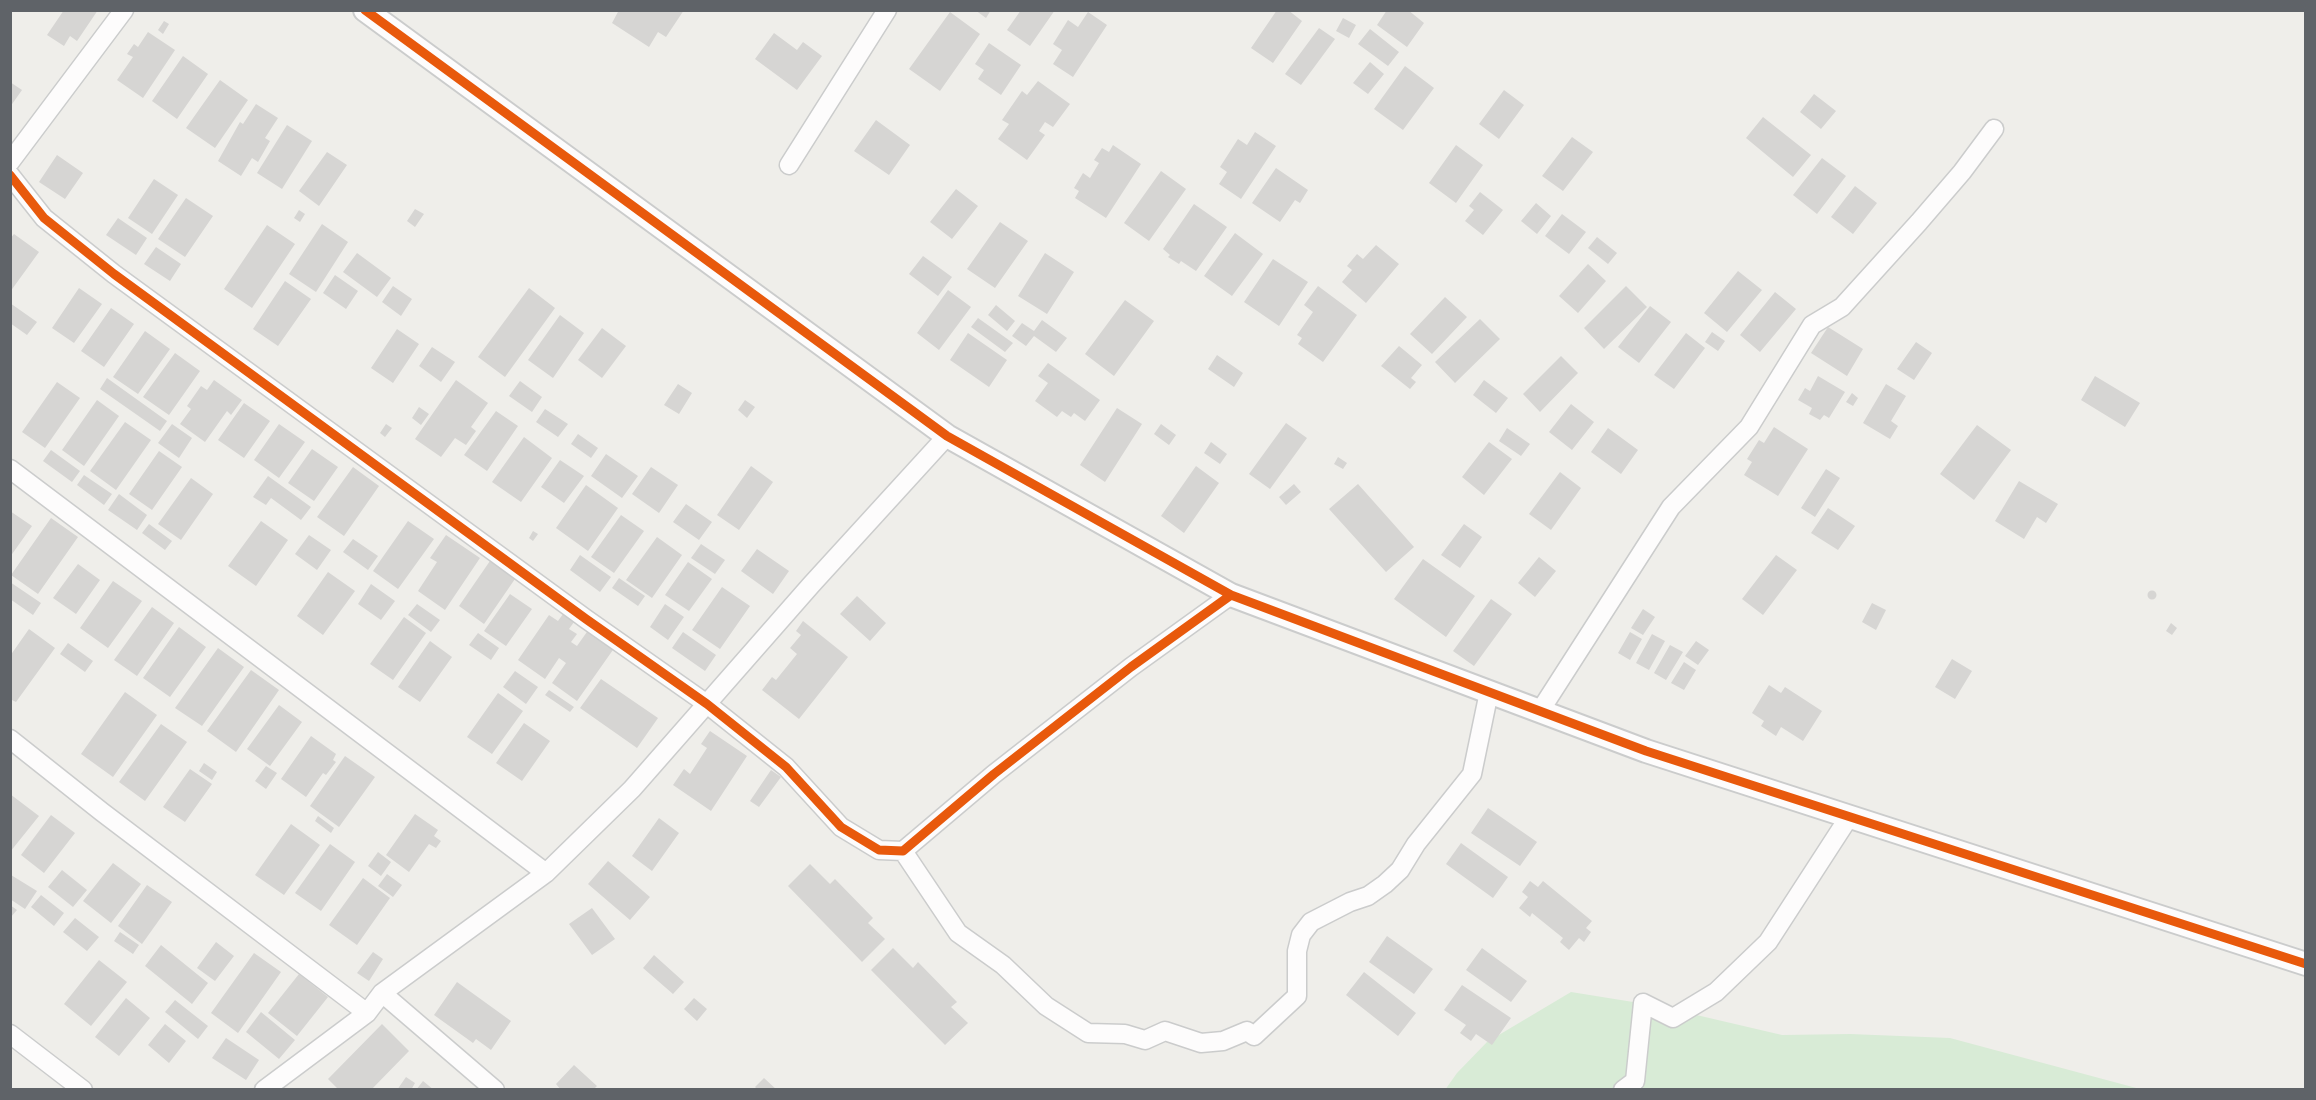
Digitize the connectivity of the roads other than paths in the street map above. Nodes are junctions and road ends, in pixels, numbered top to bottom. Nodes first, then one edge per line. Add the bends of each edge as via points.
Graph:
1 (124, 10) edge
2 (365, 10) edge
3 (887, 10) edge
4 (1994, 129) dead end
5 (10, 162) edge
6 (789, 165) dead end
7 (10, 175) edge
8 (947, 436) junction
9 (10, 469) edge
10 (1231, 595) junction
11 (1489, 692) junction
12 (707, 704) junction
13 (1540, 711) junction
14 (10, 739) edge
15 (1849, 817) junction
16 (903, 851) junction
17 (546, 873) junction
18 (2306, 964) edge
19 (382, 993) junction
20 (367, 1013) junction
21 (10, 1034) edge
22 (83, 1089) edge
23 (264, 1089) edge
24 (495, 1089) edge
25 (1623, 1089) edge

1 - 5 street
2 - 8 street
3 - 6 street
4 - 13 street via 1934,205 1842,307 1812,325 1749,427 1671,507
7 - 12 street via 44,218 114,274
8 - 10 street
8 - 12 street
9 - 17 street
10 - 11 street
10 - 16 street via 1131,667
11 - 13 street
11 - 16 street via 1472,774 1400,870 1385,884 1311,922 1301,935 1297,951 1297,996 1254,1036 1247,1031 1223,1041 1201,1043 1164,1031 1145,1040 1125,1034 1088,1033 1046,1006 1003,965 958,933
12 - 16 street via 786,767 841,828 879,850
12 - 17 street via 632,789
13 - 15 street via 1646,751
14 - 20 street
15 - 18 street
15 - 25 street via 1768,942 1716,992 1673,1018 1644,1003 1635,1081
17 - 19 street
19 - 20 street
19 - 24 street
20 - 23 street
21 - 22 street

